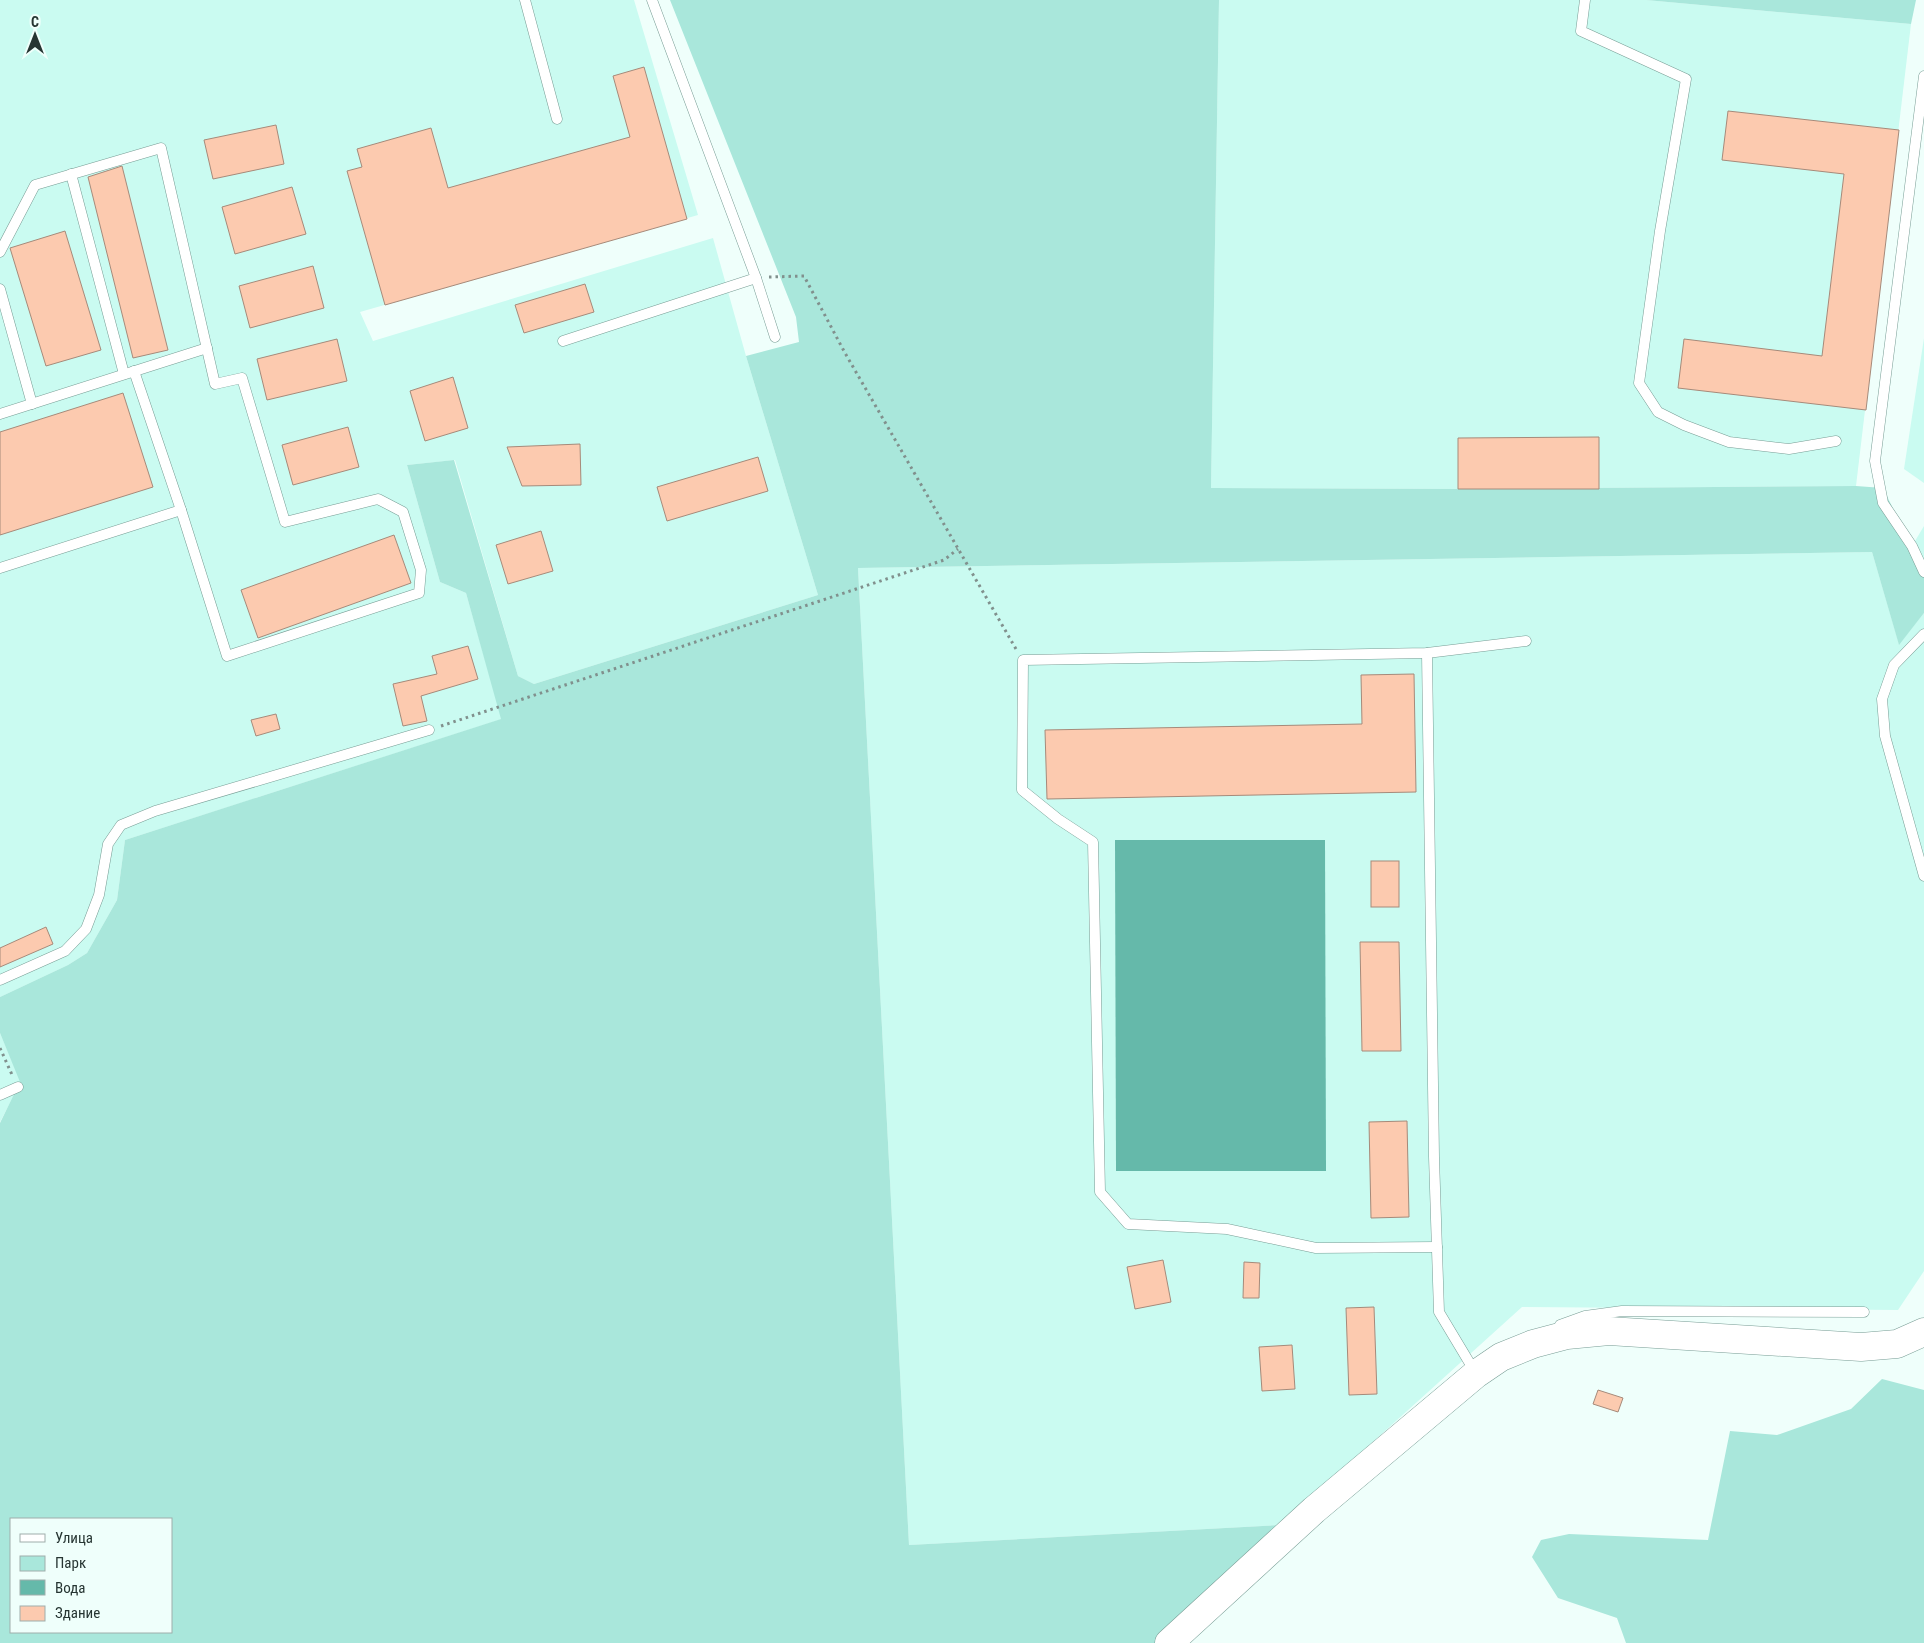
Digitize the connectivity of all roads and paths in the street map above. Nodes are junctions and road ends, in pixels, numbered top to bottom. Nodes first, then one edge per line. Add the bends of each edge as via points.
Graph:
1 (525, 0) edge
2 (652, 0) edge
3 (1584, 0) edge
4 (1924, 76) edge
5 (557, 119) dead end
6 (71, 174) junction
7 (0, 252) edge
8 (756, 278) junction
9 (0, 289) edge
10 (775, 336) dead end
11 (564, 341) dead end
12 (207, 348) junction
13 (129, 373) junction
14 (32, 404) junction
15 (0, 414) edge
16 (1836, 441) dead end
17 (181, 510) junction
18 (958, 549) junction
19 (0, 568) edge
20 (1924, 572) edge
21 (1924, 634) edge
22 (1526, 641) dead end
23 (1427, 653) junction
24 (1023, 660) junction
25 (429, 730) joint
26 (1924, 876) edge
27 (0, 980) edge
28 (0, 1048) edge
29 (18, 1087) joint
30 (0, 1095) edge
31 (1437, 1247) junction
32 (1864, 1312) dead end
33 (1924, 1332) edge
34 (1532, 1344) junction
35 (1476, 1374) junction
36 (1169, 1643) edge

1 - 5 lane
2 - 8 lane
3 - 16 lane via 1581,31 1686,79 1639,383 1658,412 1729,442 1789,449
4 - 20 lane via 1875,461 1883,503 1912,546
6 - 7 lane via 35,185
6 - 12 lane via 161,148
6 - 13 lane
8 - 10 lane
8 - 11 lane
8 - 18 path via 804,276
9 - 14 lane
12 - 13 lane
12 - 17 lane via 215,384 242,378 285,522 378,499 394,507 403,512 421,570 419,593 227,656
13 - 14 lane
13 - 17 lane
14 - 15 lane
17 - 19 lane
18 - 24 path
18 - 25 path via 944,560
21 - 26 lane via 1894,665 1882,699 1885,736
22 - 23 lane
23 - 24 lane
23 - 31 lane
24 - 31 lane via 1022,790 1093,842 1100,1192 1128,1224 1227,1229 1316,1248
25 - 27 lane via 165,808 121,825 108,844 99,895 86,929 65,951
28 - 29 path
29 - 30 lane
31 - 35 lane via 1439,1312
32 - 34 lane via 1622,1311 1585,1316 1555,1326
33 - 34 street via 1897,1344 1861,1347 1609,1331 1567,1335
34 - 35 street via 1500,1357
35 - 36 street via 1314,1510

